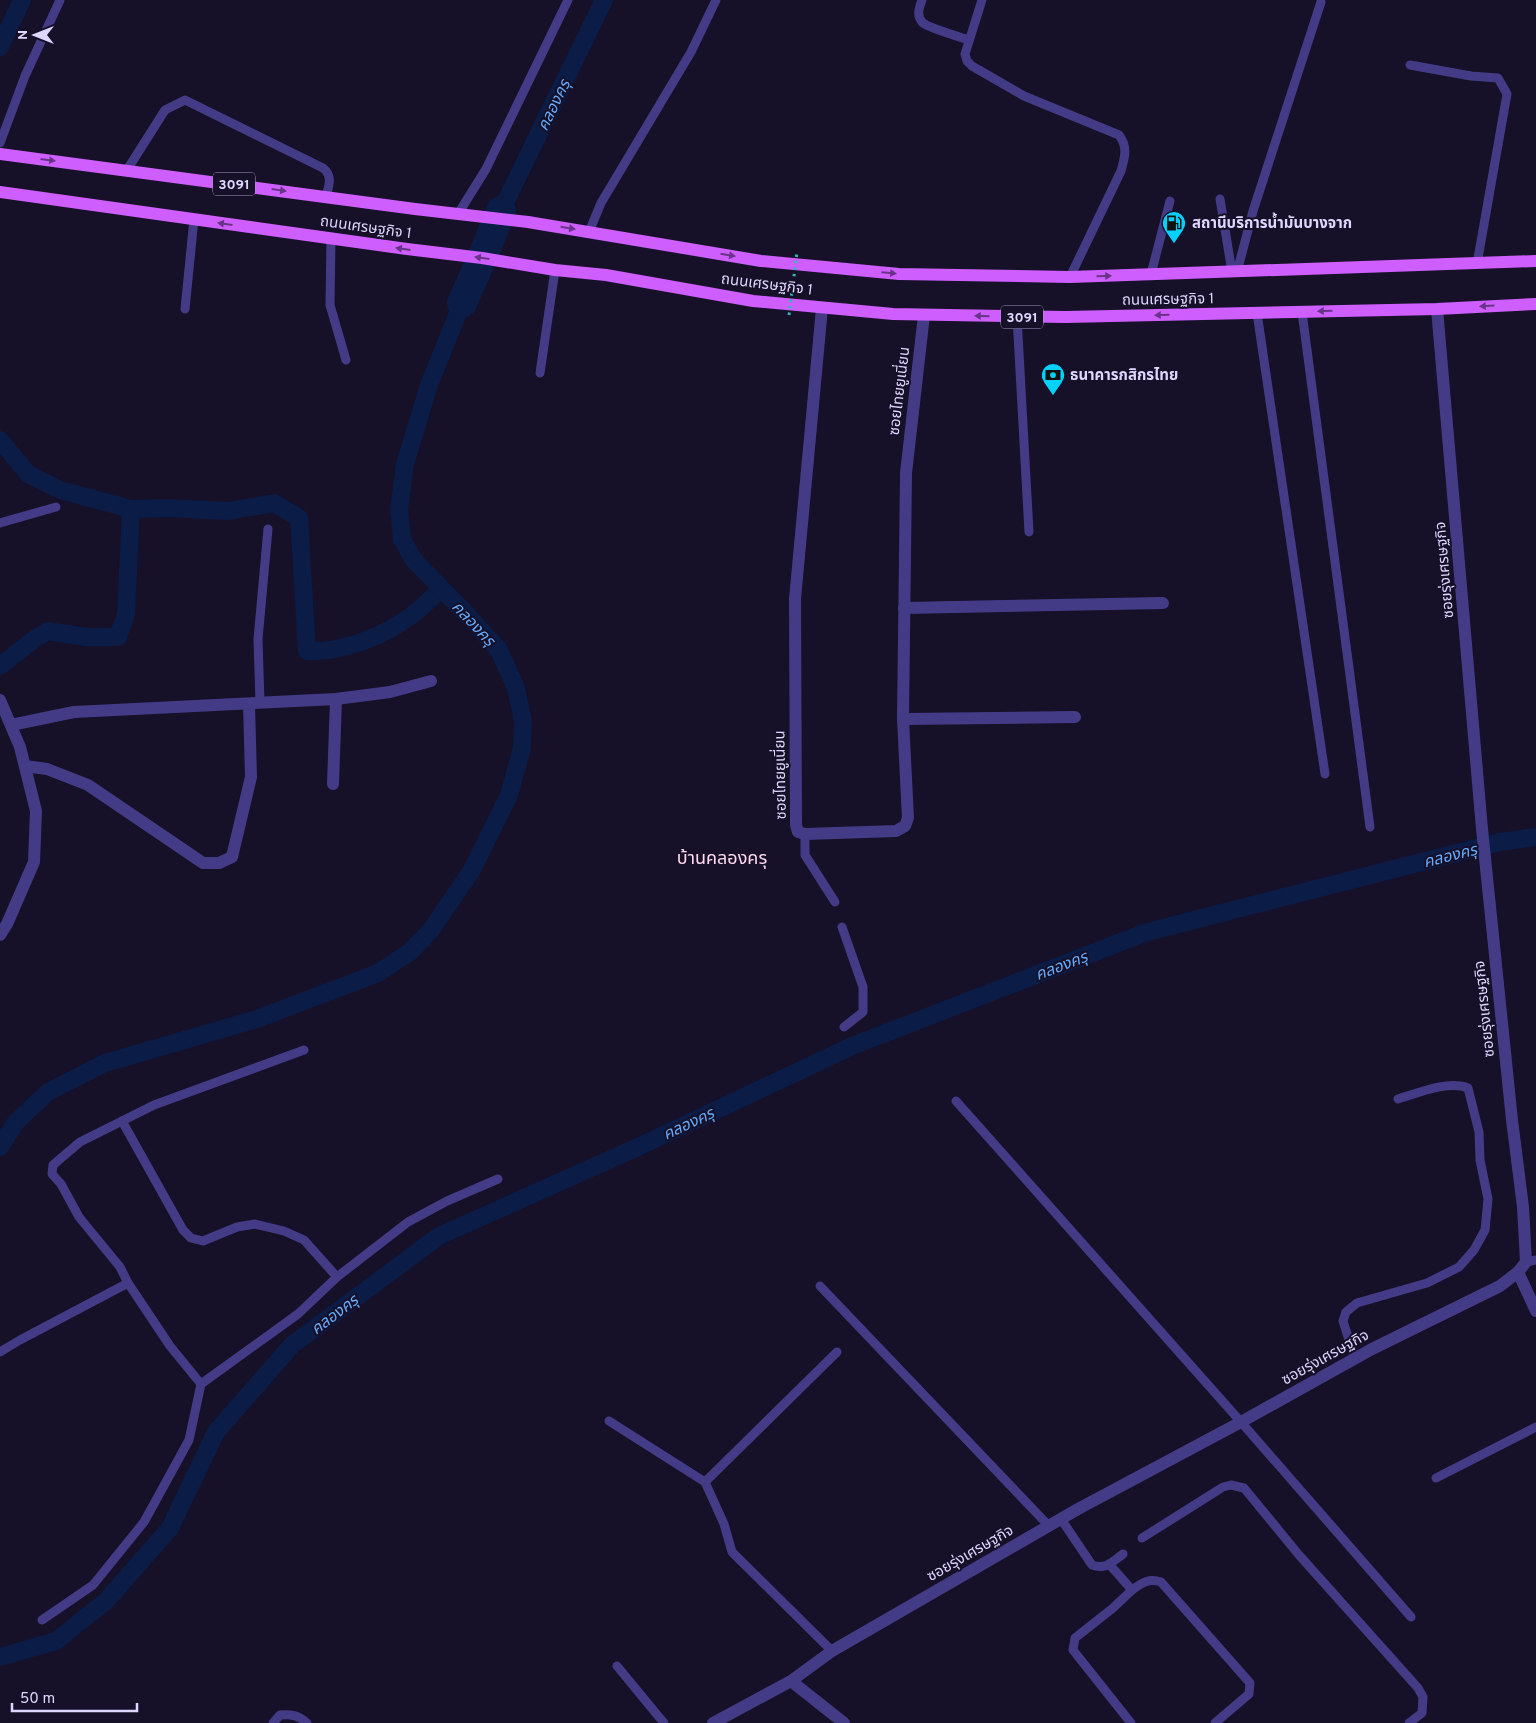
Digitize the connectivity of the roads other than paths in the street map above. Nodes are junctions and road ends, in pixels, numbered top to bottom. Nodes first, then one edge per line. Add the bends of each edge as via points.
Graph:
1 (60, 0) edge
2 (568, 0) edge
3 (716, 0) edge
4 (922, 0) edge
5 (982, 0) edge
6 (1321, 2) dead end
7 (969, 40) junction
8 (1410, 65) dead end
9 (0, 143) edge
10 (0, 154) edge
11 (127, 170) junction
12 (0, 192) edge
13 (326, 197) junction
14 (1220, 200) dead end
15 (1170, 201) dead end
16 (462, 214) junction
17 (194, 220) junction
18 (589, 232) junction
19 (331, 238) junction
20 (1536, 261) edge
21 (1477, 264) junction
22 (555, 270) junction
23 (1234, 272) junction
24 (1151, 274) junction
25 (1070, 277) junction
26 (1536, 304) edge
27 (185, 308) dead end
28 (822, 308) junction
29 (1437, 309) junction
30 (1302, 312) junction
31 (1257, 313) junction
32 (924, 315) junction
33 (1017, 317) junction
34 (346, 360) dead end
35 (540, 373) dead end
36 (56, 507) dead end
37 (0, 523) edge
38 (268, 529) dead end
39 (1029, 532) dead end
40 (1163, 603) dead end
41 (904, 608) junction
42 (431, 681) dead end
43 (336, 699) junction
44 (0, 700) edge
45 (255, 703) junction
46 (1075, 717) dead end
47 (903, 719) junction
48 (11, 725) junction
49 (25, 766) junction
50 (1325, 774) dead end
51 (333, 784) dead end
52 (1370, 827) dead end
53 (805, 834) junction
54 (835, 902) dead end
55 (842, 927) dead end
56 (0, 935) edge
57 (844, 1027) dead end
58 (304, 1050) dead end
59 (1398, 1099) dead end
60 (956, 1101) dead end
61 (122, 1121) junction
62 (498, 1179) dead end
63 (1526, 1265) edge
64 (337, 1278) junction
65 (128, 1284) junction
66 (820, 1286) dead end
67 (1536, 1311) edge
68 (0, 1352) edge
69 (837, 1352) dead end
70 (1355, 1359) junction
71 (201, 1384) junction
72 (609, 1421) dead end
73 (1241, 1422) junction
74 (1536, 1427) edge
75 (1436, 1478) dead end
76 (705, 1482) junction
77 (1062, 1519) junction
78 (1049, 1526) junction
79 (1142, 1538) dead end
80 (1123, 1554) dead end
81 (1109, 1564) junction
82 (1132, 1590) junction
83 (1411, 1617) dead end
84 (42, 1620) dead end
85 (832, 1652) junction
86 (617, 1666) dead end
87 (791, 1681) junction
88 (273, 1723) edge
89 (307, 1723) edge
90 (664, 1723) edge
91 (713, 1723) edge
92 (844, 1723) edge
93 (1131, 1723) edge
94 (1215, 1723) edge
95 (1409, 1723) edge

1 - 9 lane via 25,76
2 - 16 lane
3 - 18 lane via 691,52 602,203
4 - 7 lane via 918,10 924,24
5 - 7 lane
6 - 23 lane
7 - 25 lane via 965,54 972,66 1024,96 1119,135 1124,141 1126,155 1122,171
8 - 21 lane via 1498,78 1507,94
10 -> 11 main road, ถนนเศรษฐกิจ 1 / 3091
11 -> 13 main road, ถนนเศรษฐกิจ 1 / 3091
11 - 13 lane via 165,110 186,100 323,168 328,172 330,181
12 - 17 main road, ถนนเศรษฐกิจ 1 / 3091
13 - 16 main road, ถนนเศรษฐกิจ 1 / 3091
14 - 23 lane
15 - 24 lane
16 -> 18 main road, ถนนเศรษฐกิจ 1 / 3091
19 -> 17 main road, ถนนเศรษฐกิจ 1 / 3091
17 - 27 lane
18 -> 25 main road, ถนนเศรษฐกิจ 1 / 3091 via 761,261 881,272
22 -> 19 main road, ถนนเศรษฐกิจ 1 / 3091
19 - 34 lane via 330,305
20 - 21 main road, ถนนเศรษฐกิจ 1 / 3091
21 - 23 main road, ถนนเศรษฐกิจ 1 / 3091
22 - 28 main road, ถนนเศรษฐกิจ 1 / 3091 via 606,275 753,302
22 - 35 lane
23 - 24 main road, ถนนเศรษฐกิจ 1 / 3091
25 -> 24 main road, ถนนเศรษฐกิจ 1 / 3091
26 -> 29 main road, ถนนเศรษฐกิจ 1 / 3091
28 - 32 main road, ถนนเศรษฐกิจ 1 / 3091
28 - 53 street, ซอยไทยยูเนี่ยน via 795,599 796,825 798,832
29 -> 30 main road, ถนนเศรษฐกิจ 1 / 3091
29 - 63 street, ซอยรุ่งเศรษฐกิจ via 1482,829 1523,1207
30 - 31 main road, ถนนเศรษฐกิจ 1 / 3091
30 - 52 lane
31 -> 33 main road, ถนนเศรษฐกิจ 1 / 3091
31 - 50 lane
33 -> 32 main road, ถนนเศรษฐกิจ 1 / 3091
32 - 41 street, ซอยไทยยูเนี่ยน via 906,473
33 - 39 lane
36 - 37 lane
38 - 45 lane
40 - 41 street
41 - 47 street, ซอยไทยยูเนี่ยน
42 - 43 street via 390,692
43 - 45 street
43 - 51 street
44 - 48 street
45 - 48 street via 74,712
45 - 49 street via 251,777 232,857 219,863 203,863 88,785 47,769
46 - 47 street
47 - 53 street, ซอยไทยยูเนี่ยน via 908,818 905,826 896,831
48 - 49 street
49 - 56 street via 36,811 34,862
53 - 54 lane via 805,855
55 - 57 lane via 863,987 863,1012
58 - 61 lane via 154,1105
59 - 70 lane via 1459,1084 1468,1088 1479,1132 1480,1160 1488,1199 1485,1230 1459,1267 1427,1283 1358,1303 1346,1312 1343,1321
60 - 73 lane
61 - 64 lane via 183,1230 191,1238 203,1241 255,1224 284,1231 304,1240
61 - 65 lane via 80,1142 53,1165 52,1174 79,1217 120,1267
62 - 64 lane via 408,1222
63 - 67 street
63 - 70 street, ซอยรุ่งเศรษฐกิจ via 1500,1286
64 - 71 lane via 298,1314
65 - 68 lane
65 - 71 lane via 170,1346
66 - 78 lane
69 - 76 lane
70 - 73 street, ซอยรุ่งเศรษฐกิจ
71 - 84 lane via 189,1440 144,1522 92,1585
72 - 76 lane
73 - 77 street, ซอยรุ่งเศรษฐกิจ
73 - 83 lane
74 - 75 lane
76 - 85 lane via 724,1524 732,1552
77 - 78 street, ซอยรุ่งเศรษฐกิจ
77 - 81 lane via 1092,1565 1100,1568
78 - 85 street, ซอยรุ่งเศรษฐกิจ
79 - 95 lane via 1223,1487 1244,1488 1418,1688 1423,1697 1422,1713
80 - 81 lane
81 - 82 lane
82 - 93 lane via 1075,1638 1073,1650
82 - 94 lane via 1146,1581 1154,1579 1161,1582 1250,1683 1249,1694
85 - 87 street, ซอยรุ่งเศรษฐกิจ
86 - 90 lane
87 - 91 street, ซอยรุ่งเศรษฐกิจ
87 - 92 street
88 - 89 lane via 280,1715 292,1714

